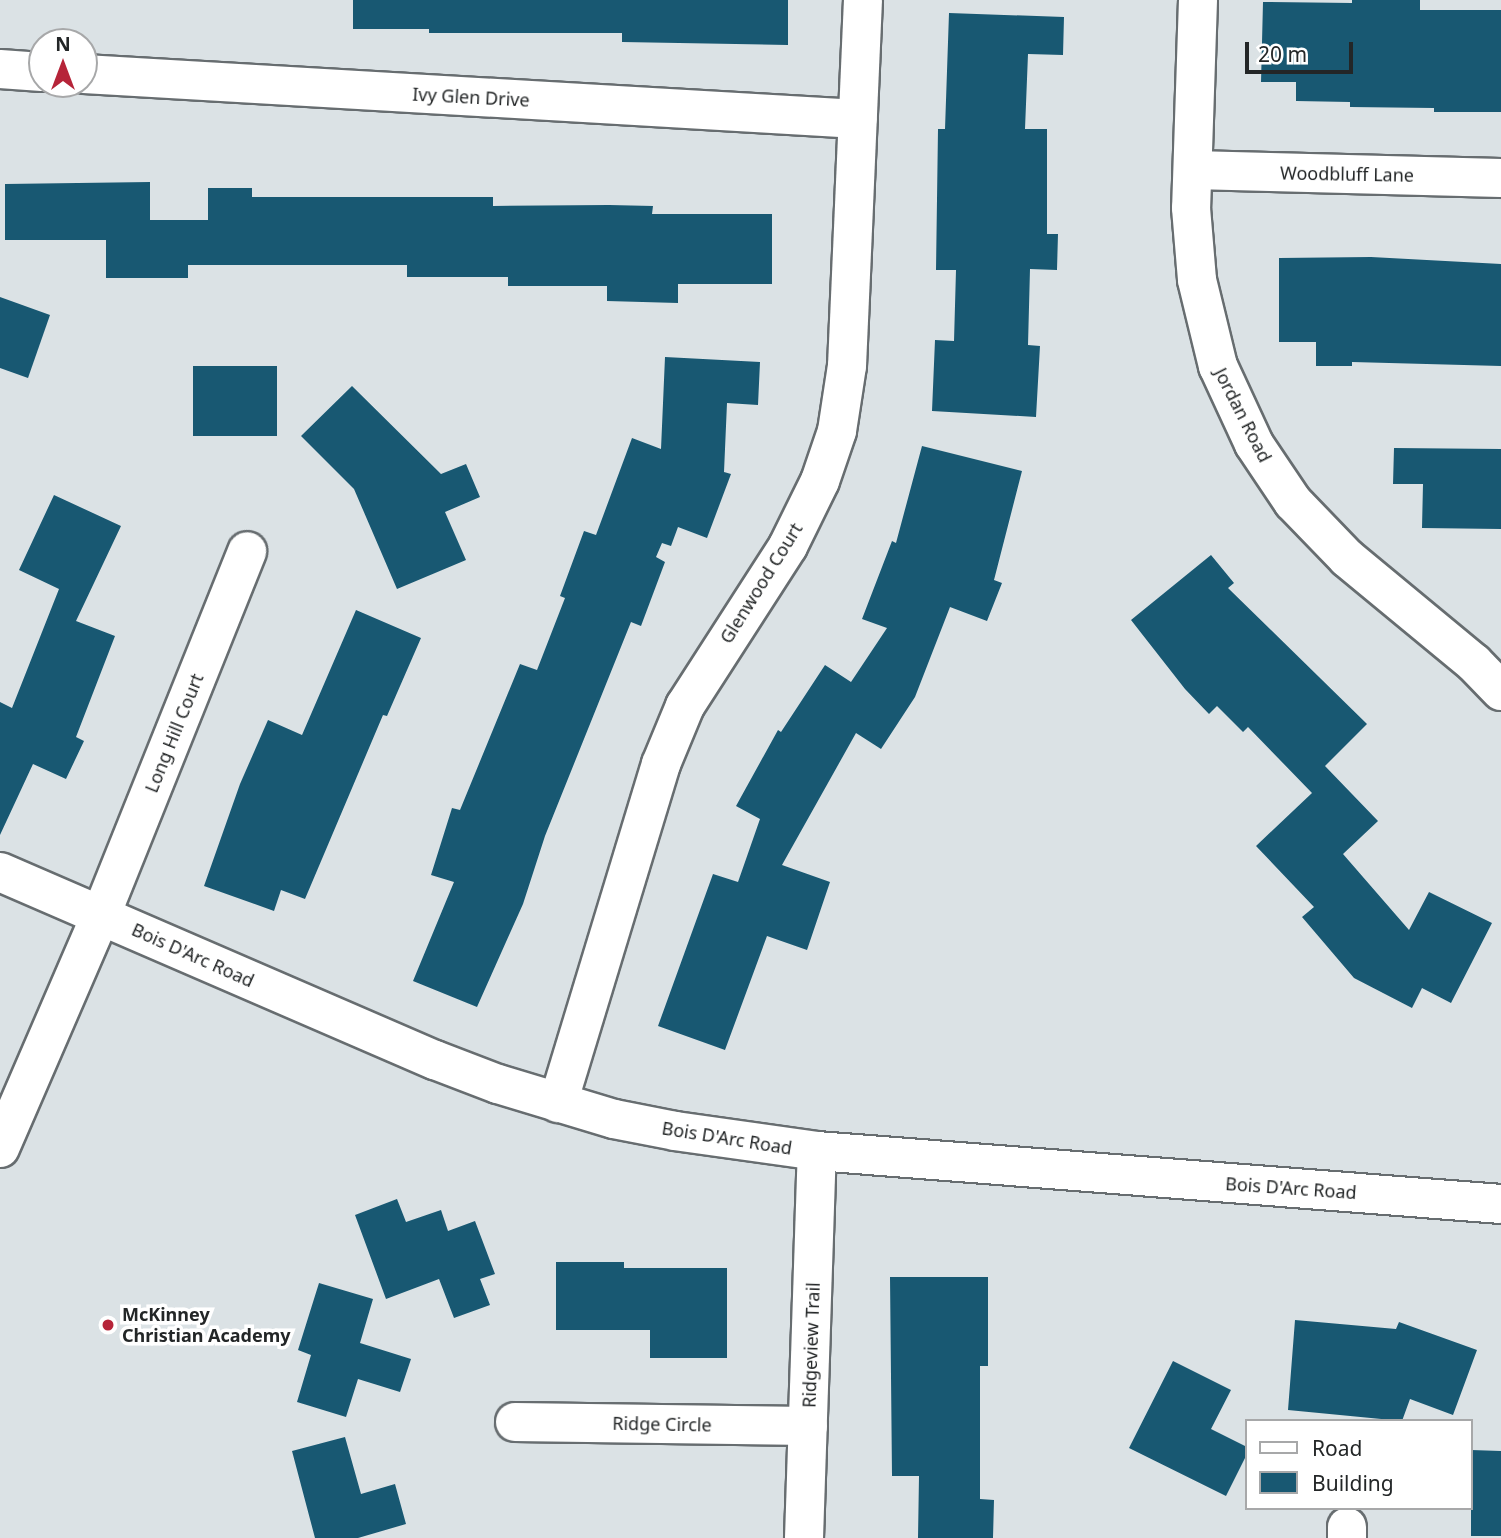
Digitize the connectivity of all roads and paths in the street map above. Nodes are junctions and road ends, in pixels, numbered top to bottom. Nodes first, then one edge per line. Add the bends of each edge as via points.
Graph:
1 (863, 0) edge
2 (1198, 0) edge
3 (0, 69) edge
4 (28, 71) edge
5 (98, 75) edge
6 (858, 119) junction
7 (1193, 170) junction
8 (1501, 178) edge
9 (247, 551) dead end
10 (1501, 691) edge
11 (0, 872) edge
12 (101, 915) junction
13 (558, 1103) junction
14 (0, 1147) edge
15 (817, 1151) junction
16 (1501, 1204) edge
17 (516, 1422) dead end
18 (808, 1426) junction
19 (804, 1538) edge

1 - 6 street, Glenwood Court
2 - 7 street, Jordan Road
3 - 4 street
5 - 6 street, Ivy Glen Drive
6 - 13 street, Glenwood Court via 847,366 837,431 820,481 788,546 685,706 661,764
7 - 8 street, Woodbluff Lane
7 - 10 street, Jordan Road via 1196,280 1218,366 1254,444 1293,502 1347,558 1474,663
9 - 12 street, Long Hill Court
11 - 12 street, Bois D'Arc Road
12 - 13 street, Bois D'Arc Road via 435,1060
12 - 14 street, Long Hill Court
13 - 15 street, Bois D'Arc Road via 675,1131
15 - 16 street, Bois D'Arc Road
15 - 18 street, Ridgeview Trail
17 - 18 street, Ridge Circle
18 - 19 street, Ridgeview Trail

